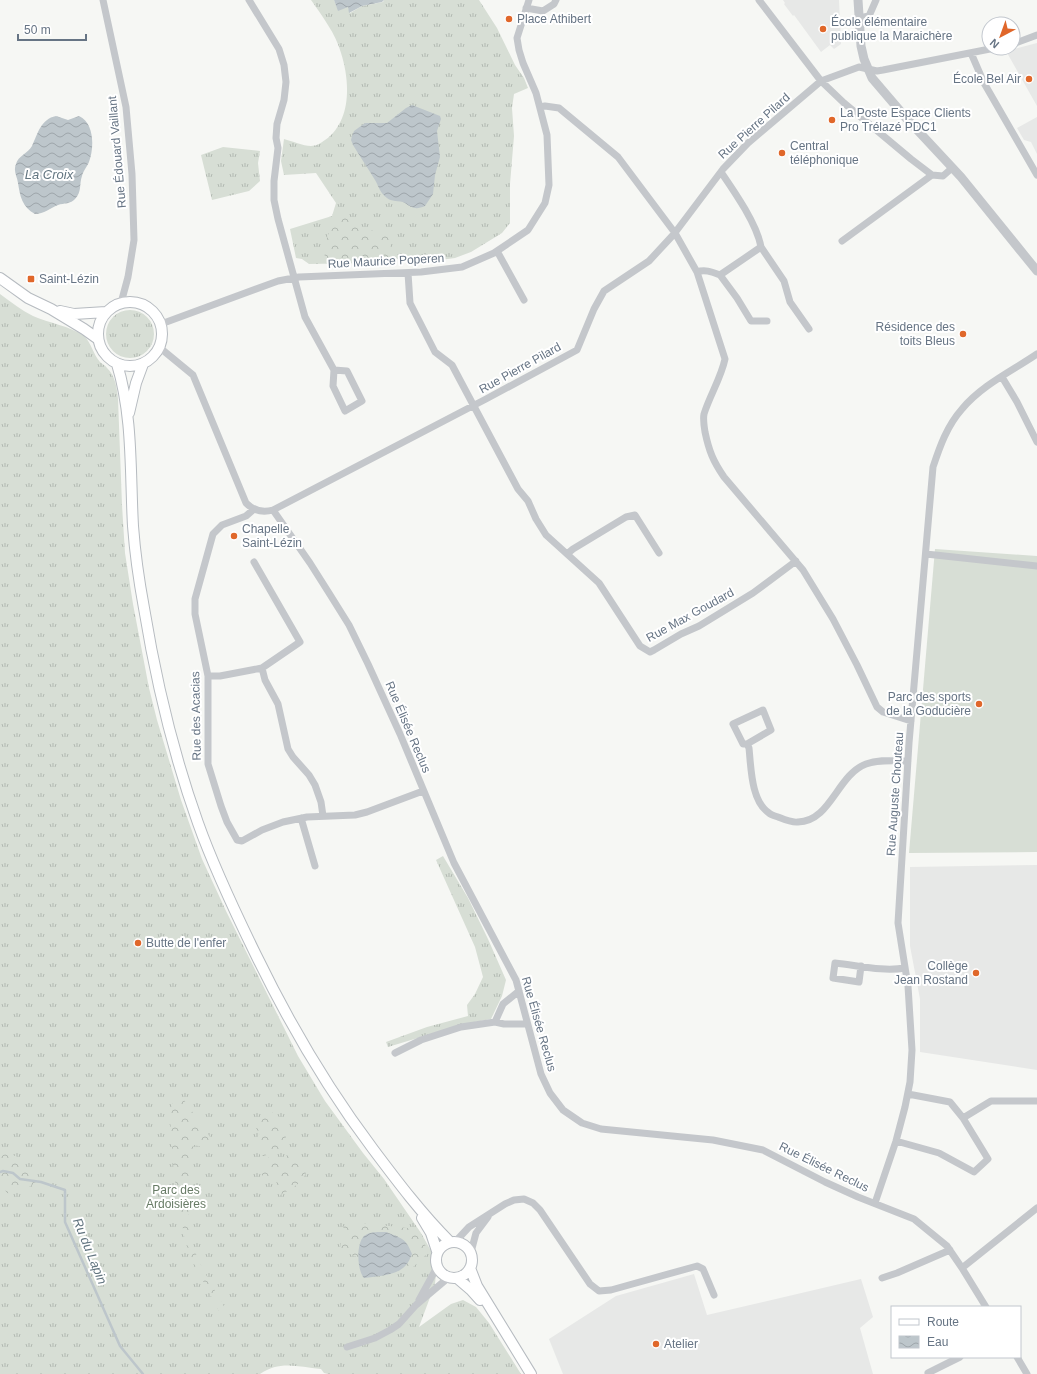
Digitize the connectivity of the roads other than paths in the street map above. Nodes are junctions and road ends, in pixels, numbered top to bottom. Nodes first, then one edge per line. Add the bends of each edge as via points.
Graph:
1 (103, 0) edge
2 (250, 0) edge
3 (529, 0) edge
4 (556, 0) edge
5 (759, 0) edge
6 (858, 0) edge
7 (876, 0) edge
8 (526, 8) junction
9 (859, 18) junction
10 (1037, 35) edge
11 (1021, 41) edge
12 (981, 51) edge
13 (971, 53) junction
14 (868, 69) junction
15 (821, 81) junction
16 (540, 107) junction
17 (952, 168) junction
18 (721, 172) junction
19 (932, 175) junction
20 (1037, 175) edge
21 (675, 233) junction
22 (842, 241) dead end
23 (761, 247) junction
24 (497, 251) junction
25 (1037, 271) edge
26 (697, 272) junction
27 (408, 273) junction
28 (720, 275) junction
29 (0, 278) edge
30 (295, 278) junction
31 (524, 300) dead end
32 (121, 303) junction
33 (51, 309) junction
34 (106, 312) junction
35 (767, 320) dead end
36 (161, 324) junction
37 (809, 329) dead end
38 (98, 339) junction
39 (159, 347) junction
40 (1037, 354) edge
41 (117, 364) junction
42 (143, 364) junction
43 (334, 370) junction
44 (1002, 377) junction
45 (474, 406) junction
46 (128, 418) junction
47 (1037, 442) edge
48 (254, 509) junction
49 (273, 510) junction
50 (659, 553) dead end
51 (567, 554) junction
52 (926, 554) junction
53 (796, 561) junction
54 (254, 562) dead end
55 (1037, 566) edge
56 (262, 668) junction
57 (208, 676) junction
58 (911, 721) junction
59 (747, 744) junction
60 (908, 761) junction
61 (423, 790) junction
62 (323, 816) junction
63 (301, 818) junction
64 (315, 866) dead end
65 (862, 966) dead end
66 (905, 968) junction
67 (519, 991) junction
68 (495, 1022) junction
69 (528, 1024) junction
70 (395, 1053) dead end
71 (908, 1094) junction
72 (1037, 1101) edge
73 (963, 1118) junction
74 (896, 1141) junction
75 (409, 1196) junction
76 (875, 1204) junction
77 (1037, 1208) edge
78 (491, 1214) junction
79 (453, 1242) junction
80 (950, 1250) junction
81 (437, 1251) junction
82 (470, 1252) junction
83 (436, 1267) junction
84 (470, 1268) junction
85 (962, 1268) junction
86 (453, 1278) junction
87 (882, 1278) dead end
88 (714, 1295) dead end
89 (416, 1305) junction
90 (985, 1306) edge
91 (494, 1315) junction
92 (347, 1347) dead end
93 (958, 1358) edge
94 (1018, 1358) edge
95 (531, 1374) edge
96 (928, 1374) edge
97 (1027, 1374) edge

1 - 32 street, Rue Édouard Vaillant via 126,107 132,174 134,240
2 - 30 street via 279,49 284,65 286,82 277,124 274,200
3 - 8 street, Rue Maurice Poperen
4 - 8 street via 543,11
5 - 15 street
6 - 9 street
7 - 9 street via 869,16
8 - 16 street, Rue Maurice Poperen via 517,38 518,50
9 - 14 street via 861,46
10 - 11 street
12 - 13 street, Rue Pierre Pilard
13 - 14 street, Rue Pierre Pilard via 884,70
13 - 20 street via 984,83
14 - 15 street, Rue Pierre Pilard via 859,67
14 - 17 street via 882,92
15 - 18 street, Rue Pierre Pilard via 748,143
15 - 19 street
16 - 21 street via 559,108 618,157
16 - 24 street, Rue Maurice Poperen via 547,135 549,185 545,203 528,230
17 - 19 street via 943,176
17 - 25 street
18 - 21 street, Rue Pierre Pilard
18 - 23 street via 737,196 759,238
19 - 22 street
21 - 26 street
21 - 45 street, Rue Pierre Pilard via 649,261 604,291 577,350
23 - 28 street
23 - 37 street via 784,282 790,302
24 - 27 street, Rue Maurice Poperen via 462,267
24 - 31 street
26 - 28 street via 710,271
26 - 53 street via 725,359 704,414 709,452 724,477
27 - 30 street, Rue Maurice Poperen
27 - 45 street, Rue Max Goudard via 410,304 435,352 452,365
28 - 35 street via 751,321
29 - 33 main road via 28,298
30 - 36 street, Rue Maurice Poperen via 278,281
30 - 43 street via 305,317
32 - 34 main road
32 - 36 main road via 145,305
33 - 34 main road via 74,314
33 - 38 main road
34 - 38 main road via 99,325
36 - 39 main road via 162,336
38 - 41 main road via 104,353
39 - 42 main road via 153,357
39 - 48 street via 193,375 244,499
40 - 44 street, Rue Auguste Chouteau
41 - 42 main road
41 - 46 main road via 123,383
42 - 46 main road
43 - 43 street via 347,371 362,401 345,411 333,386
44 - 47 street
44 - 52 street, Rue Auguste Chouteau via 962,409 940,445 933,467
45 - 49 street, Rue Pierre Pilard
45 - 51 street, Rue Max Goudard via 518,489 528,501 546,535
46 - 75 main road via 133,528 140,588 169,730 197,822 237,917 294,1030 343,1108
48 - 49 street via 264,512
48 - 57 street, Rue des Acacias via 246,516 216,530 197,590 195,614
49 - 61 street, Rue Élisée Reclus via 349,625
50 - 51 street via 635,515 626,517
51 - 53 street, Rue Max Goudard via 600,583 640,646 650,652 753,593
52 - 55 street
52 - 58 street, Rue Auguste Chouteau
53 - 58 street via 833,619 877,707 883,712
54 - 56 street via 300,642
56 - 57 street
56 - 62 street via 265,680 278,704 288,749 315,785
57 - 63 street, Rue des Acacias via 209,770 227,822 237,840 244,840 262,830
58 - 60 street, Rue Auguste Chouteau
59 - 59 street via 772,730 763,710 733,724 743,744
59 - 60 street via 753,785 759,801 768,813 798,823 812,819 826,807 846,780 865,764
60 - 66 street, Rue Auguste Chouteau via 898,923
61 - 62 street via 367,812
61 - 67 street, Rue Élisée Reclus via 454,863 516,980
62 - 63 street
63 - 64 street
65 - 66 street via 894,970
66 - 71 street, Rue Auguste Chouteau via 912,1050
67 - 68 street via 503,1004
67 - 69 street, Rue Élisée Reclus
68 - 69 street
68 - 70 street via 461,1027 421,1040
69 - 76 street, Rue Élisée Reclus via 541,1074 550,1093 563,1110 582,1123 602,1129 714,1140 764,1150 825,1182
71 - 73 street via 950,1102
71 - 74 street, Rue Auguste Chouteau
72 - 73 street via 991,1101
73 - 74 street via 988,1159 974,1172 939,1153
74 - 76 street, Rue Auguste Chouteau
75 - 79 main road
75 - 81 main road
76 - 80 street, Rue Élisée Reclus via 914,1219
77 - 85 street
78 - 79 street via 469,1227
78 - 82 street via 476,1232
78 - 88 street via 514,1200 524,1199 533,1203 590,1284 599,1291 697,1266 703,1269
79 - 81 main road via 440,1247
79 - 82 main road via 467,1247
80 - 85 street, Rue Élisée Reclus
80 - 87 street via 897,1274
81 - 83 main road
82 - 84 main road
83 - 86 main road via 439,1272
83 - 89 street
84 - 86 main road via 467,1273
84 - 91 main road
85 - 90 street, Rue Élisée Reclus
86 - 89 street
86 - 91 main road via 471,1290
89 - 92 street via 390,1330
91 - 95 main road
93 - 96 street
94 - 97 street

